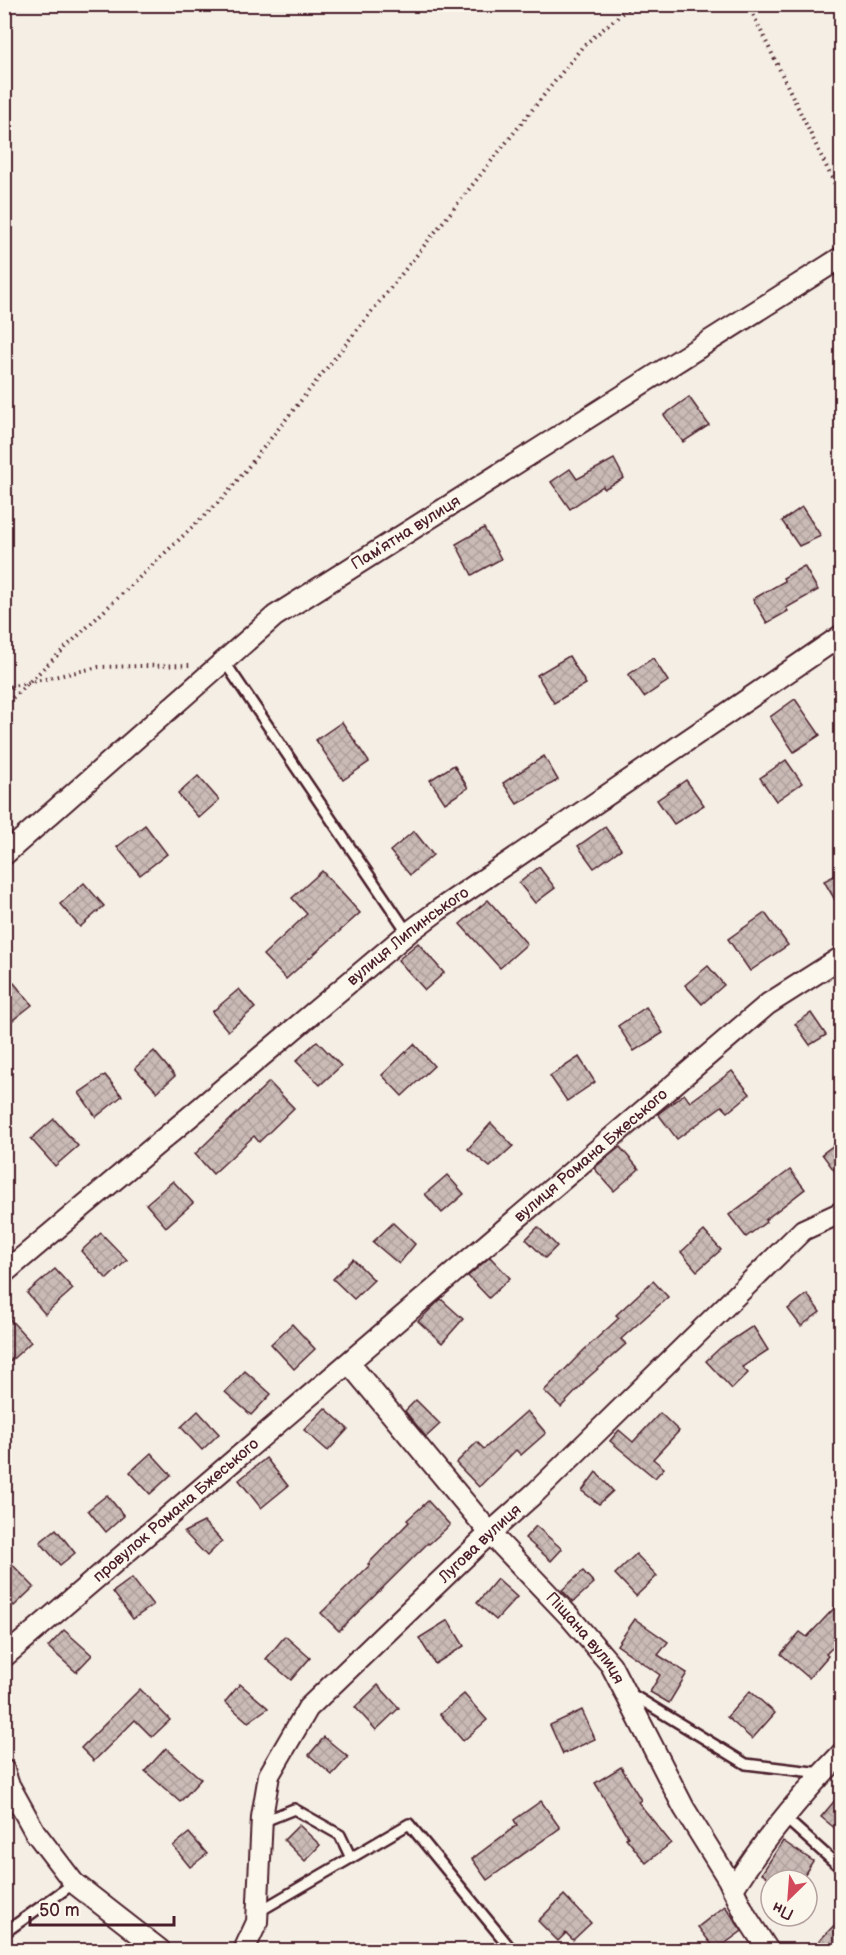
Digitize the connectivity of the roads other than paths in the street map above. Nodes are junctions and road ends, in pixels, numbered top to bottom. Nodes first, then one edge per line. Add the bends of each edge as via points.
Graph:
1 (842, 257) edge
2 (842, 635) edge
3 (222, 662) junction
4 (4, 855) edge
5 (408, 933) junction
6 (842, 957) edge
7 (842, 1212) edge
8 (4, 1273) edge
9 (348, 1363) junction
10 (490, 1533) junction
11 (4, 1657) edge
12 (624, 1689) junction
13 (842, 1753) edge
14 (4, 1770) edge
15 (821, 1773) junction
16 (784, 1817) junction
17 (262, 1822) junction
18 (351, 1858) junction
19 (842, 1869) edge
20 (74, 1883) junction
21 (733, 1889) junction
22 (258, 1912) junction
23 (4, 1933) edge
24 (160, 1950) edge
25 (243, 1950) edge
26 (512, 1950) edge
27 (768, 1950) edge

1 - 3 street, Памʼятна вулиця via 275,616
2 - 5 street, вулиця Липинського
3 - 4 street, Памʼятна вулиця
3 - 5 lane
5 - 8 street, вулиця Липинського
6 - 9 street, вулиця Романа Бжеського via 768,1004
7 - 10 street, Лугова вулиця via 803,1230
9 - 10 street, Піщана вулиця
9 - 11 street, провулок Романа Бжеського
10 - 12 street, Піщана вулиця via 569,1616 611,1665
10 - 17 street, Лугова вулиця via 308,1708 269,1775
12 - 15 lane via 746,1764
12 - 21 street, Піщана вулиця via 684,1808
13 - 15 street
14 - 20 street via 35,1832
15 - 16 street
16 - 19 lane
16 - 21 street
17 - 18 lane via 294,1809 340,1835
17 - 22 street, Лугова вулиця
18 - 22 lane
18 - 26 lane via 409,1824
20 - 23 lane
20 - 24 street
21 - 27 street, Піщана вулиця
22 - 25 street, Лугова вулиця

